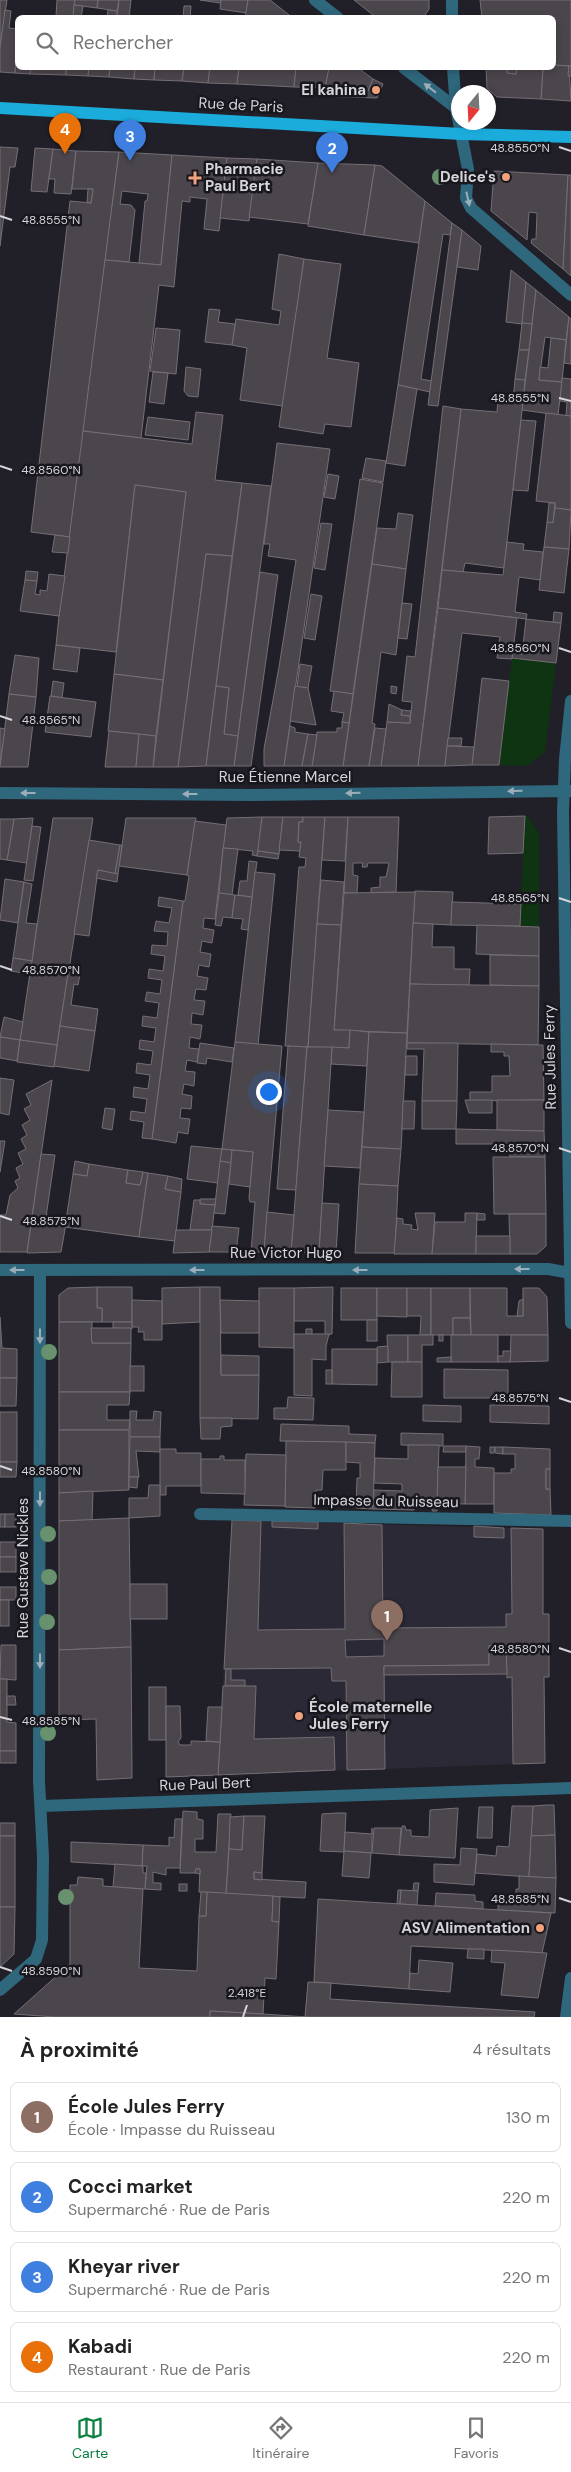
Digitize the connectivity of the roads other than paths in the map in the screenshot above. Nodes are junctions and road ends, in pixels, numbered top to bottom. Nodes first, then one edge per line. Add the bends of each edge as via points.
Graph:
1 (315, 0) edge
2 (452, 0) edge
3 (334, 15) edge
4 (452, 15) edge
5 (407, 70) edge
6 (453, 70) edge
7 (454, 85) edge
8 (451, 104) edge
9 (0, 108) edge
10 (460, 130) edge
11 (461, 134) junction
12 (571, 137) edge
13 (571, 295) edge
14 (571, 701) edge
15 (567, 791) edge
16 (0, 792) edge
17 (0, 1270) edge
18 (40, 1270) junction
19 (570, 1272) edge
20 (571, 1323) edge
21 (200, 1514) dead end
22 (571, 1521) edge
23 (571, 1788) edge
24 (41, 1806) junction
25 (571, 1978) edge
26 (0, 1990) edge
27 (566, 2017) edge

1 - 3 street
2 - 4 street
8 -> 5 street
6 - 7 street
9 - 11 main road, Rue de Paris
10 - 11 street
11 - 12 main road, Rue de Paris
11 -> 13 street via 468,169 466,198 471,208
14 - 15 street via 565,759
15 -> 16 street, Rue Étienne Marcel via 252,795
15 - 19 street, Rue Jules Ferry
18 -> 17 street, Rue Victor Hugo
19 -> 18 street, Rue Victor Hugo via 548,1269
18 -> 24 street, Rue Gustave Nickles
19 - 20 street, Rue Jules Ferry
21 - 22 street, Impasse du Ruisseau
23 - 24 street, Rue Paul Bert
24 - 26 street via 42,1940 36,1959
25 - 27 street

